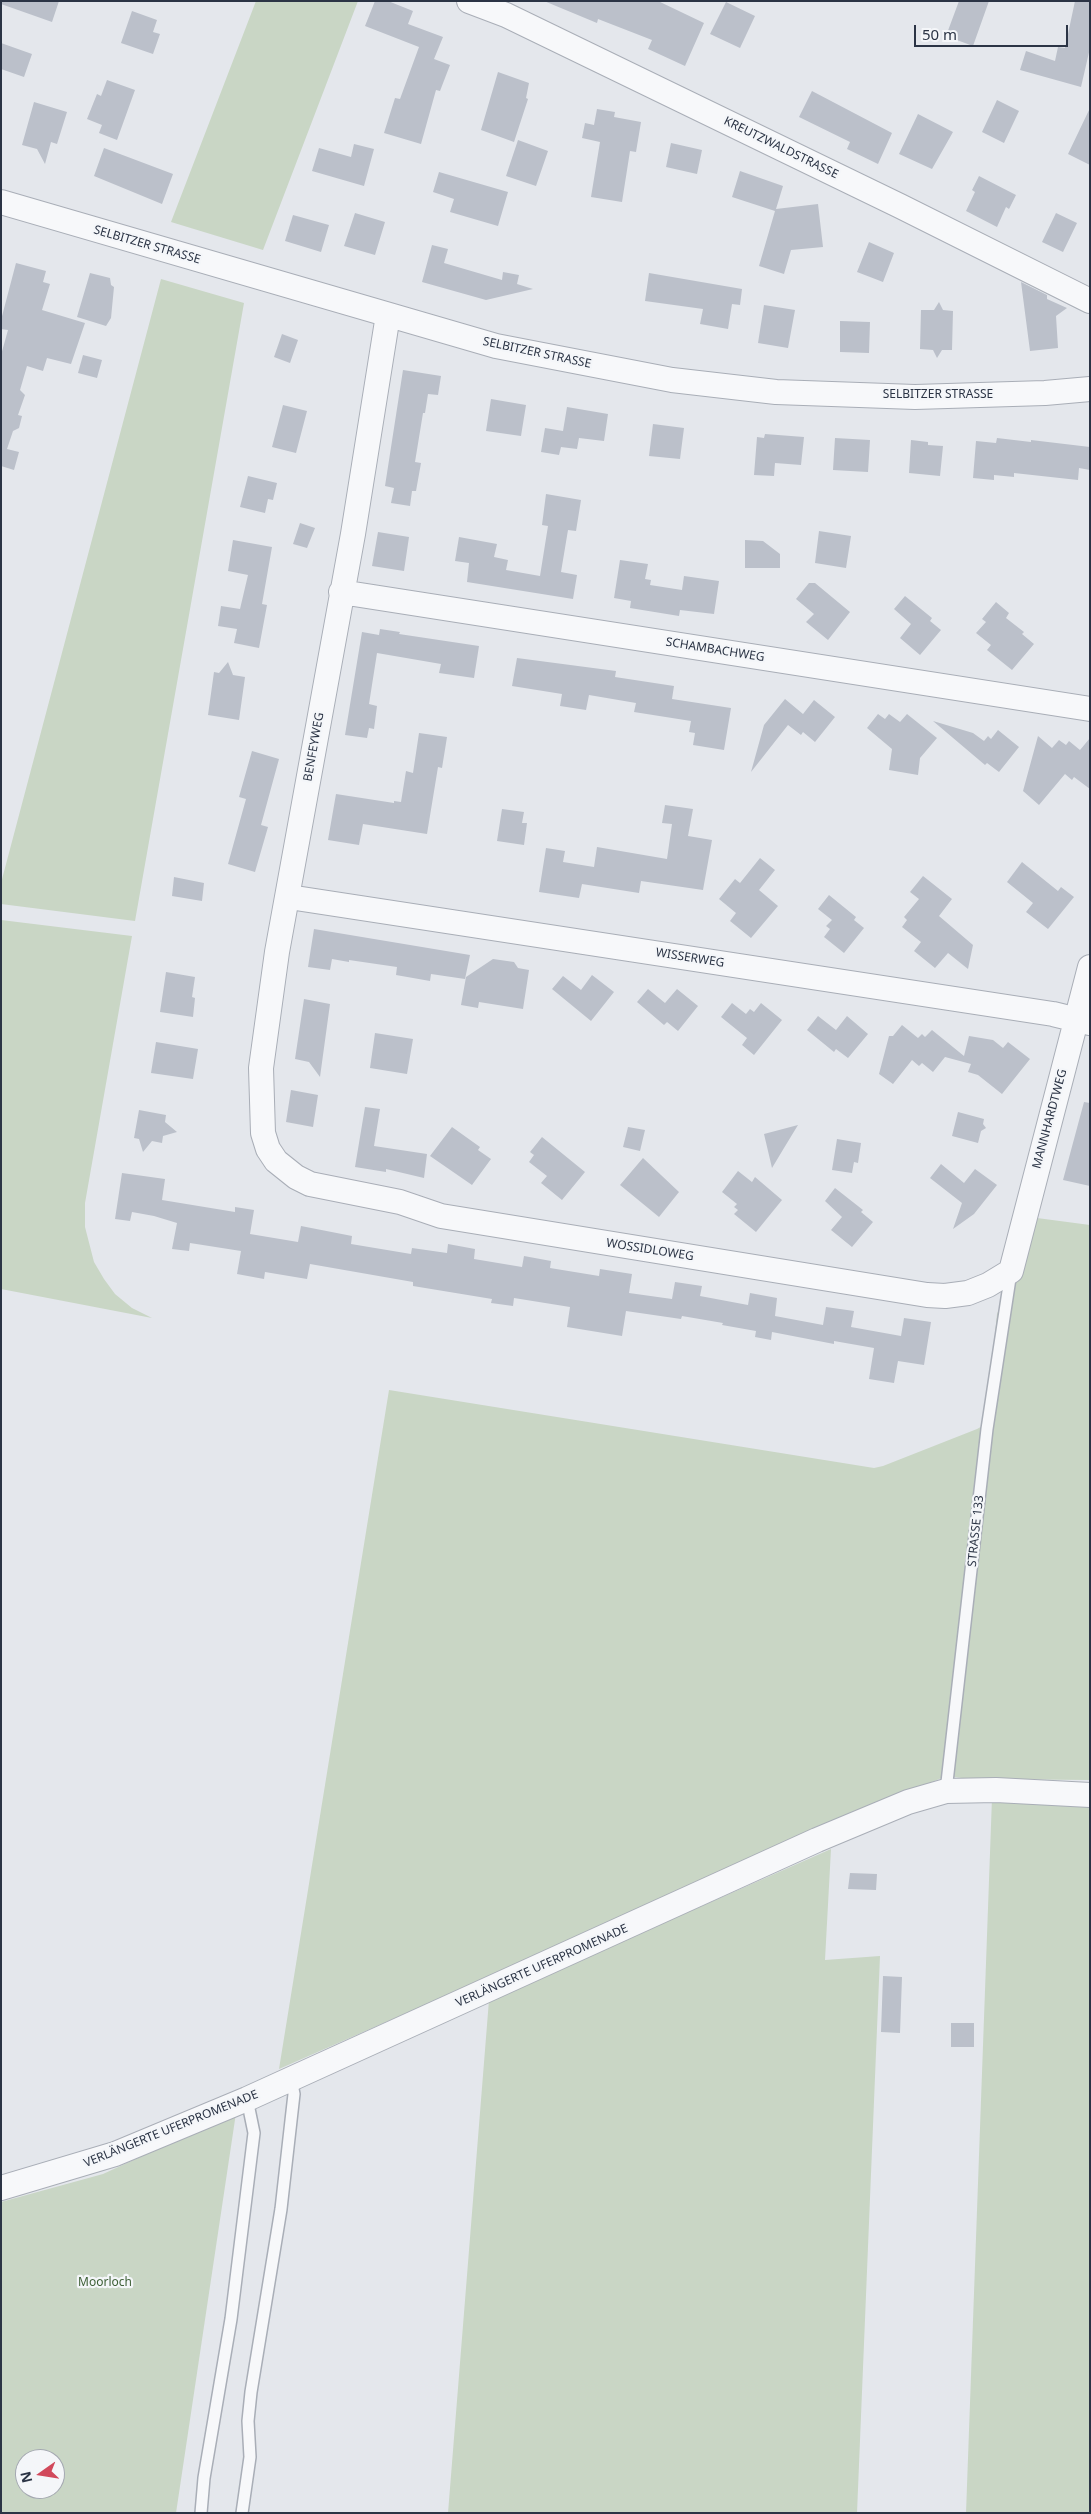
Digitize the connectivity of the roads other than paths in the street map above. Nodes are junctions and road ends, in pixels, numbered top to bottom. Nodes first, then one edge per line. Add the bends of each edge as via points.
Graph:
1 (469, 1) edge
2 (1, 202) edge
3 (1090, 301) edge
4 (388, 315) junction
5 (1090, 389) edge
6 (341, 592) junction
7 (1090, 708) edge
8 (289, 897) junction
9 (1090, 968) edge
10 (1083, 1022) edge
11 (289, 1172) joint
12 (1011, 1271) junction
13 (946, 1791) junction
14 (1090, 1795) edge
15 (291, 2079) junction
16 (247, 2099) junction
17 (1, 2188) edge
18 (201, 2513) edge
19 (242, 2513) edge

1 - 3 street, KREUTZWALDSTRASSE via 524,24
2 - 4 street, SELBITZER STRASSE
4 - 5 street, SELBITZER STRASSE via 543,356 672,380 776,392 915,397 1040,394
4 - 6 street, BENFEYWEG
6 - 7 street, SCHAMBACHWEG
6 - 8 street, BENFEYWEG
8 - 10 street, WISSERWEG
8 - 11 street, BENFEYWEG via 277,952 260,1094 263,1133 268,1149
9 - 10 street, MANNHARDTWEG
10 - 12 street, MANNHARDTWEG
11 - 12 street, WOSSIDLOWEG via 310,1184 400,1202 441,1216 927,1295 968,1293 988,1286
12 - 13 lane, STRASSE 133 via 987,1429
13 - 14 street, VERLÄNGERTE UFERPROMENADE
13 - 15 street, VERLÄNGERTE UFERPROMENADE via 908,1802 817,1840
15 - 16 street, VERLÄNGERTE UFERPROMENADE
15 - 19 lane via 294,2094 279,2219 251,2392 248,2421 250,2457
16 - 17 street, VERLÄNGERTE UFERPROMENADE via 115,2154
16 - 18 lane via 254,2133 231,2319

